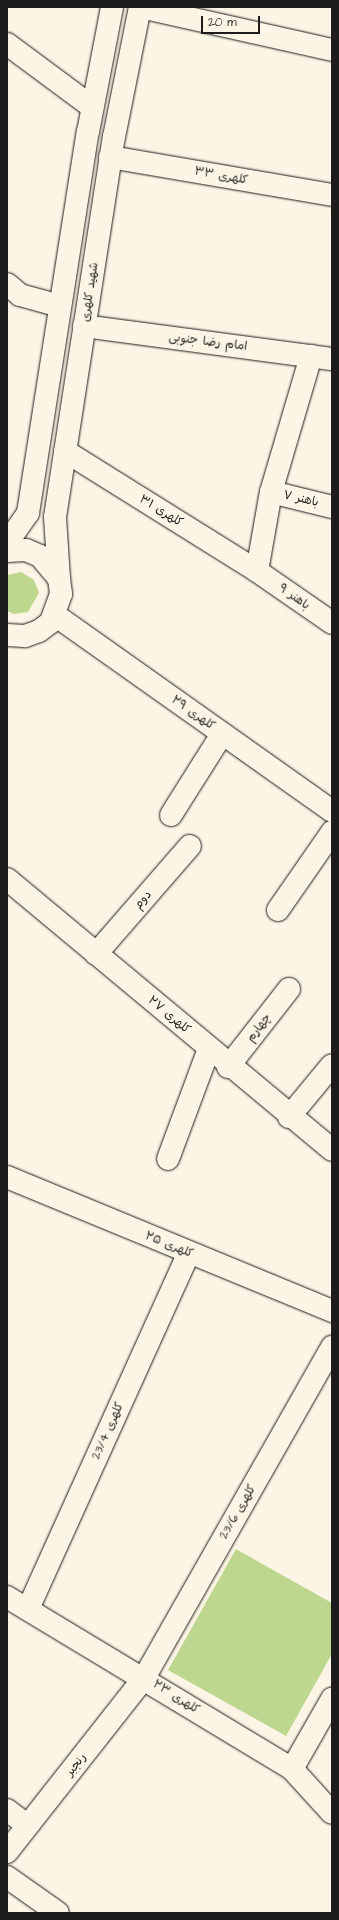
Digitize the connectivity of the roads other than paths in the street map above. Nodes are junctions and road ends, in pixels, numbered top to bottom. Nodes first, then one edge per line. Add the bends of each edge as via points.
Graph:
1 (112, 7) edge
2 (140, 7) edge
3 (7, 44) edge
4 (332, 50) edge
5 (92, 106) junction
6 (110, 157) junction
7 (332, 195) edge
8 (7, 284) edge
9 (60, 306) junction
10 (84, 326) junction
11 (322, 358) edge
12 (65, 451) junction
13 (271, 492) junction
14 (332, 507) edge
15 (7, 543) edge
16 (7, 551) edge
17 (256, 571) junction
18 (59, 579) junction
19 (55, 615) junction
20 (332, 623) edge
21 (16, 636) edge
22 (7, 654) edge
23 (222, 734) junction
24 (332, 811) edge
25 (172, 815) dead end
26 (332, 832) edge
27 (190, 846) dead end
28 (7, 879) edge
29 (278, 910) dead end
30 (96, 954) junction
31 (289, 989) dead end
32 (208, 1049) junction
33 (332, 1065) edge
34 (228, 1067) junction
35 (289, 1117) junction
36 (332, 1150) edge
37 (168, 1159) dead end
38 (7, 1177) edge
39 (189, 1253) junction
40 (332, 1312) edge
41 (329, 1359) edge
42 (7, 1597) edge
43 (28, 1609) junction
44 (144, 1678) junction
45 (332, 1699) edge
46 (292, 1769) junction
47 (7, 1810) edge
48 (332, 1813) edge
49 (27, 1826) junction
50 (7, 1852) edge
51 (7, 1877) edge
52 (58, 1913) edge

1 - 5 street
2 - 4 street
2 - 6 street, شهید کلهری
3 - 5 street
5 - 9 street
6 - 7 street, کلهری ۳۳
6 - 10 street, شهید کلهری
8 - 9 street via 20,295
9 - 15 street via 28,513
10 - 11 street, امام رضا جنوبی
10 - 12 street, شهید کلهری
11 - 13 street
12 - 17 street, کلهری ۳۱
12 - 18 street, شهید کلهری via 55,517
13 - 14 street, باهنر ۷
13 - 17 street
16 - 18 street via 26,550 40,556
17 - 20 street, باهنر ۹
18 - 19 street, شهید کلهری via 61,594
19 - 21 street via 39,631
19 - 23 street, کلهری ۲۹
21 - 22 street
23 - 24 street, کلهری ۲۹
23 - 25 street
26 - 29 street
27 - 30 street, دوم
28 - 30 street, کلهری ۲۷
30 - 32 street, کلهری ۲۷
31 - 34 street, چهارم
32 - 34 street, کلهری ۲۷
32 - 37 street
33 - 35 street
34 - 35 street, کلهری ۲۷
35 - 36 street, کلهری ۲۷
38 - 39 street, کلهری ۲۵
39 - 40 street, کلهری ۲۵
39 - 43 street, کلهری 23/4
41 - 44 street, کلهری 23/6
42 - 43 street, کلهری ۲۳
43 - 44 street, کلهری ۲۳
44 - 46 street, کلهری ۲۳
44 - 49 street, رنجبر
45 - 46 street
46 - 48 street, کلهری ۲۳
47 - 49 street
49 - 50 street, رنجبر
51 - 52 street

